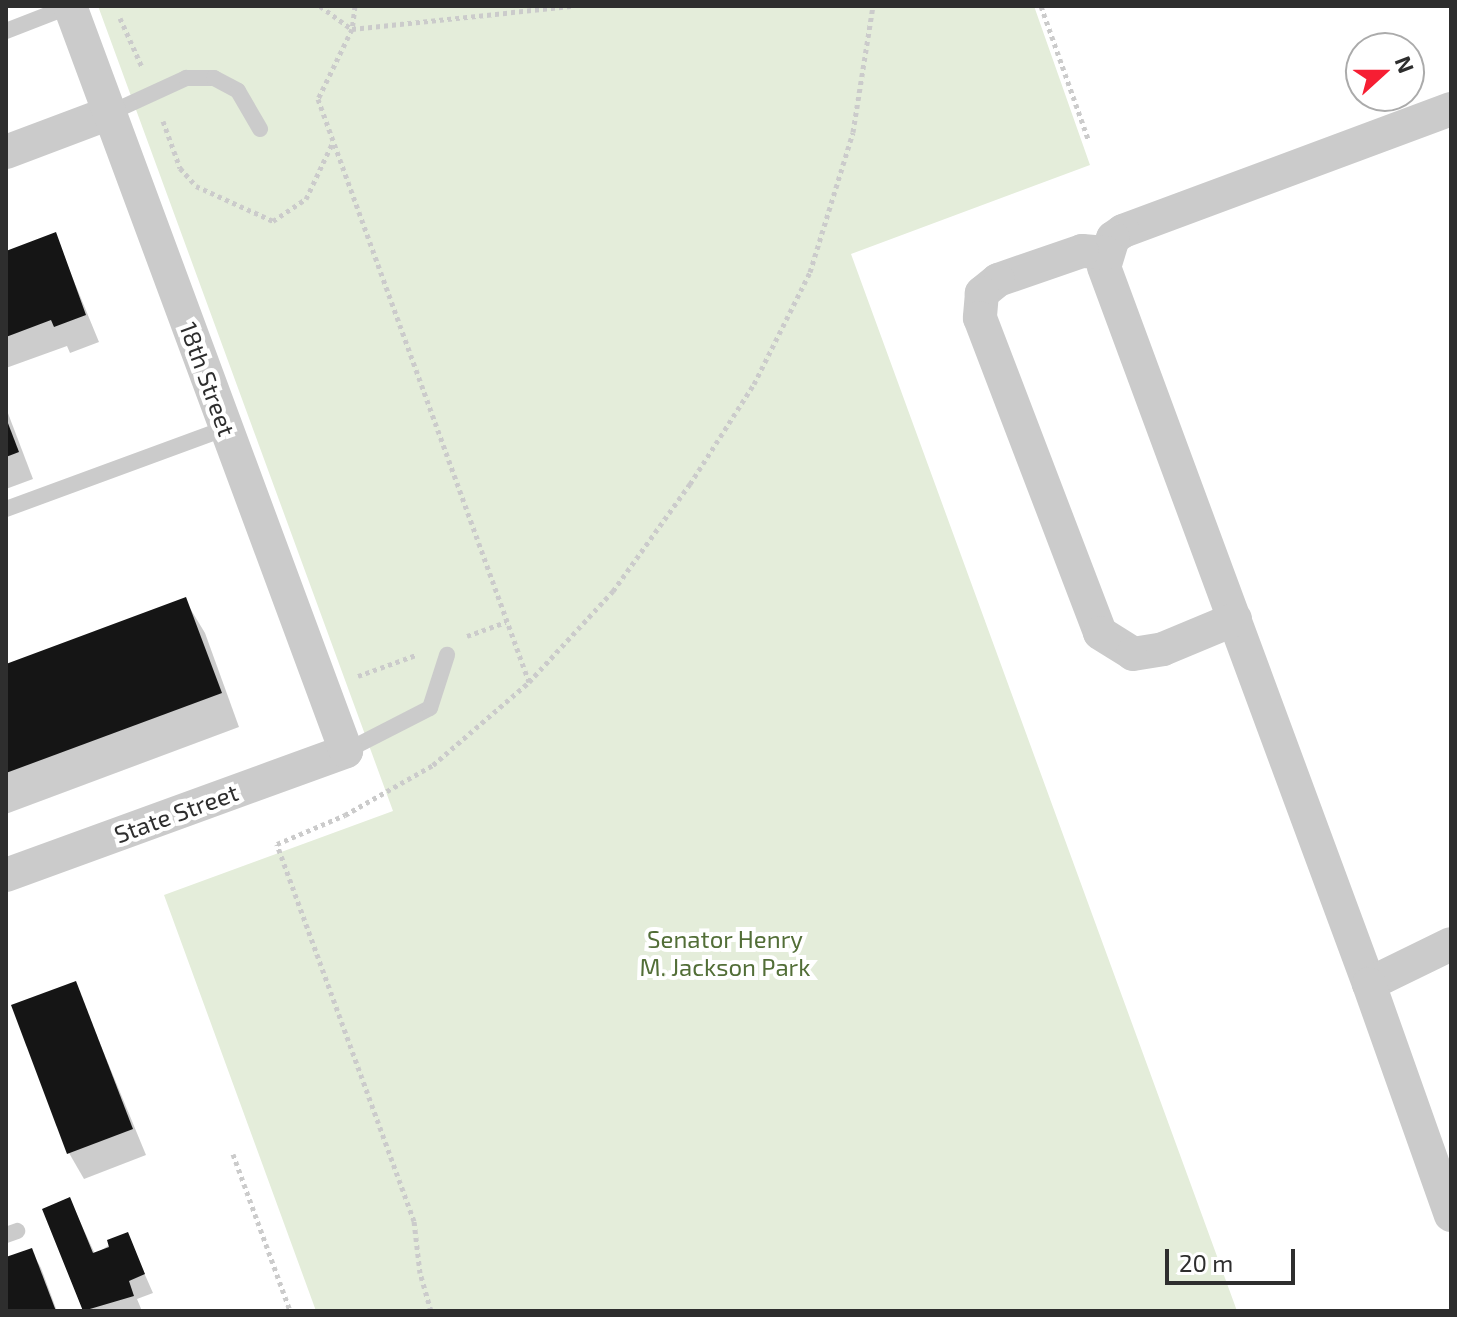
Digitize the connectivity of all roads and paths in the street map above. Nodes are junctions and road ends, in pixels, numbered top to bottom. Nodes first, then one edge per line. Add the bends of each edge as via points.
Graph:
1 (70, 6) edge
2 (115, 6) edge
3 (320, 6) edge
4 (355, 6) edge
5 (571, 6) edge
6 (873, 6) edge
7 (1041, 6) edge
8 (555, 7) edge
9 (352, 29) junction
10 (6, 31) edge
11 (152, 90) junction
12 (1451, 109) edge
13 (110, 113) junction
14 (260, 129) dead end
15 (1088, 139) dead end
16 (333, 142) junction
17 (6, 152) edge
18 (1106, 253) junction
19 (226, 428) junction
20 (6, 509) edge
21 (1235, 619) junction
22 (447, 655) dead end
23 (529, 682) junction
24 (346, 751) junction
25 (6, 875) edge
26 (1451, 944) edge
27 (1369, 984) junction
28 (233, 1154) dead end
29 (1451, 1215) edge
30 (290, 1311) edge
31 (431, 1311) edge

1 - 10 lane
1 - 13 street, 18th Street
2 - 11 path
3 - 9 path
4 - 9 path
5 - 8 path
6 - 23 path via 853,132 810,272 754,384 613,591
7 - 15 path
8 - 9 path
9 - 16 path via 318,99
11 - 13 lane
11 - 14 lane via 186,78 214,78 238,91
11 - 16 path via 180,168 196,186 273,221 306,199
12 - 18 street via 1123,231
13 - 17 street
13 - 19 street, 18th Street
16 - 23 path
18 - 21 street via 1104,267
18 - 21 street via 1082,251 998,280 982,293 980,318 1100,633 1133,654 1163,649
19 - 20 lane
19 - 24 street, 18th Street
21 - 27 street
22 - 24 lane via 430,708
23 - 31 path via 433,765 345,815 277,844 414,1221
24 - 25 street, State Street
26 - 27 street
27 - 29 street
28 - 30 path

